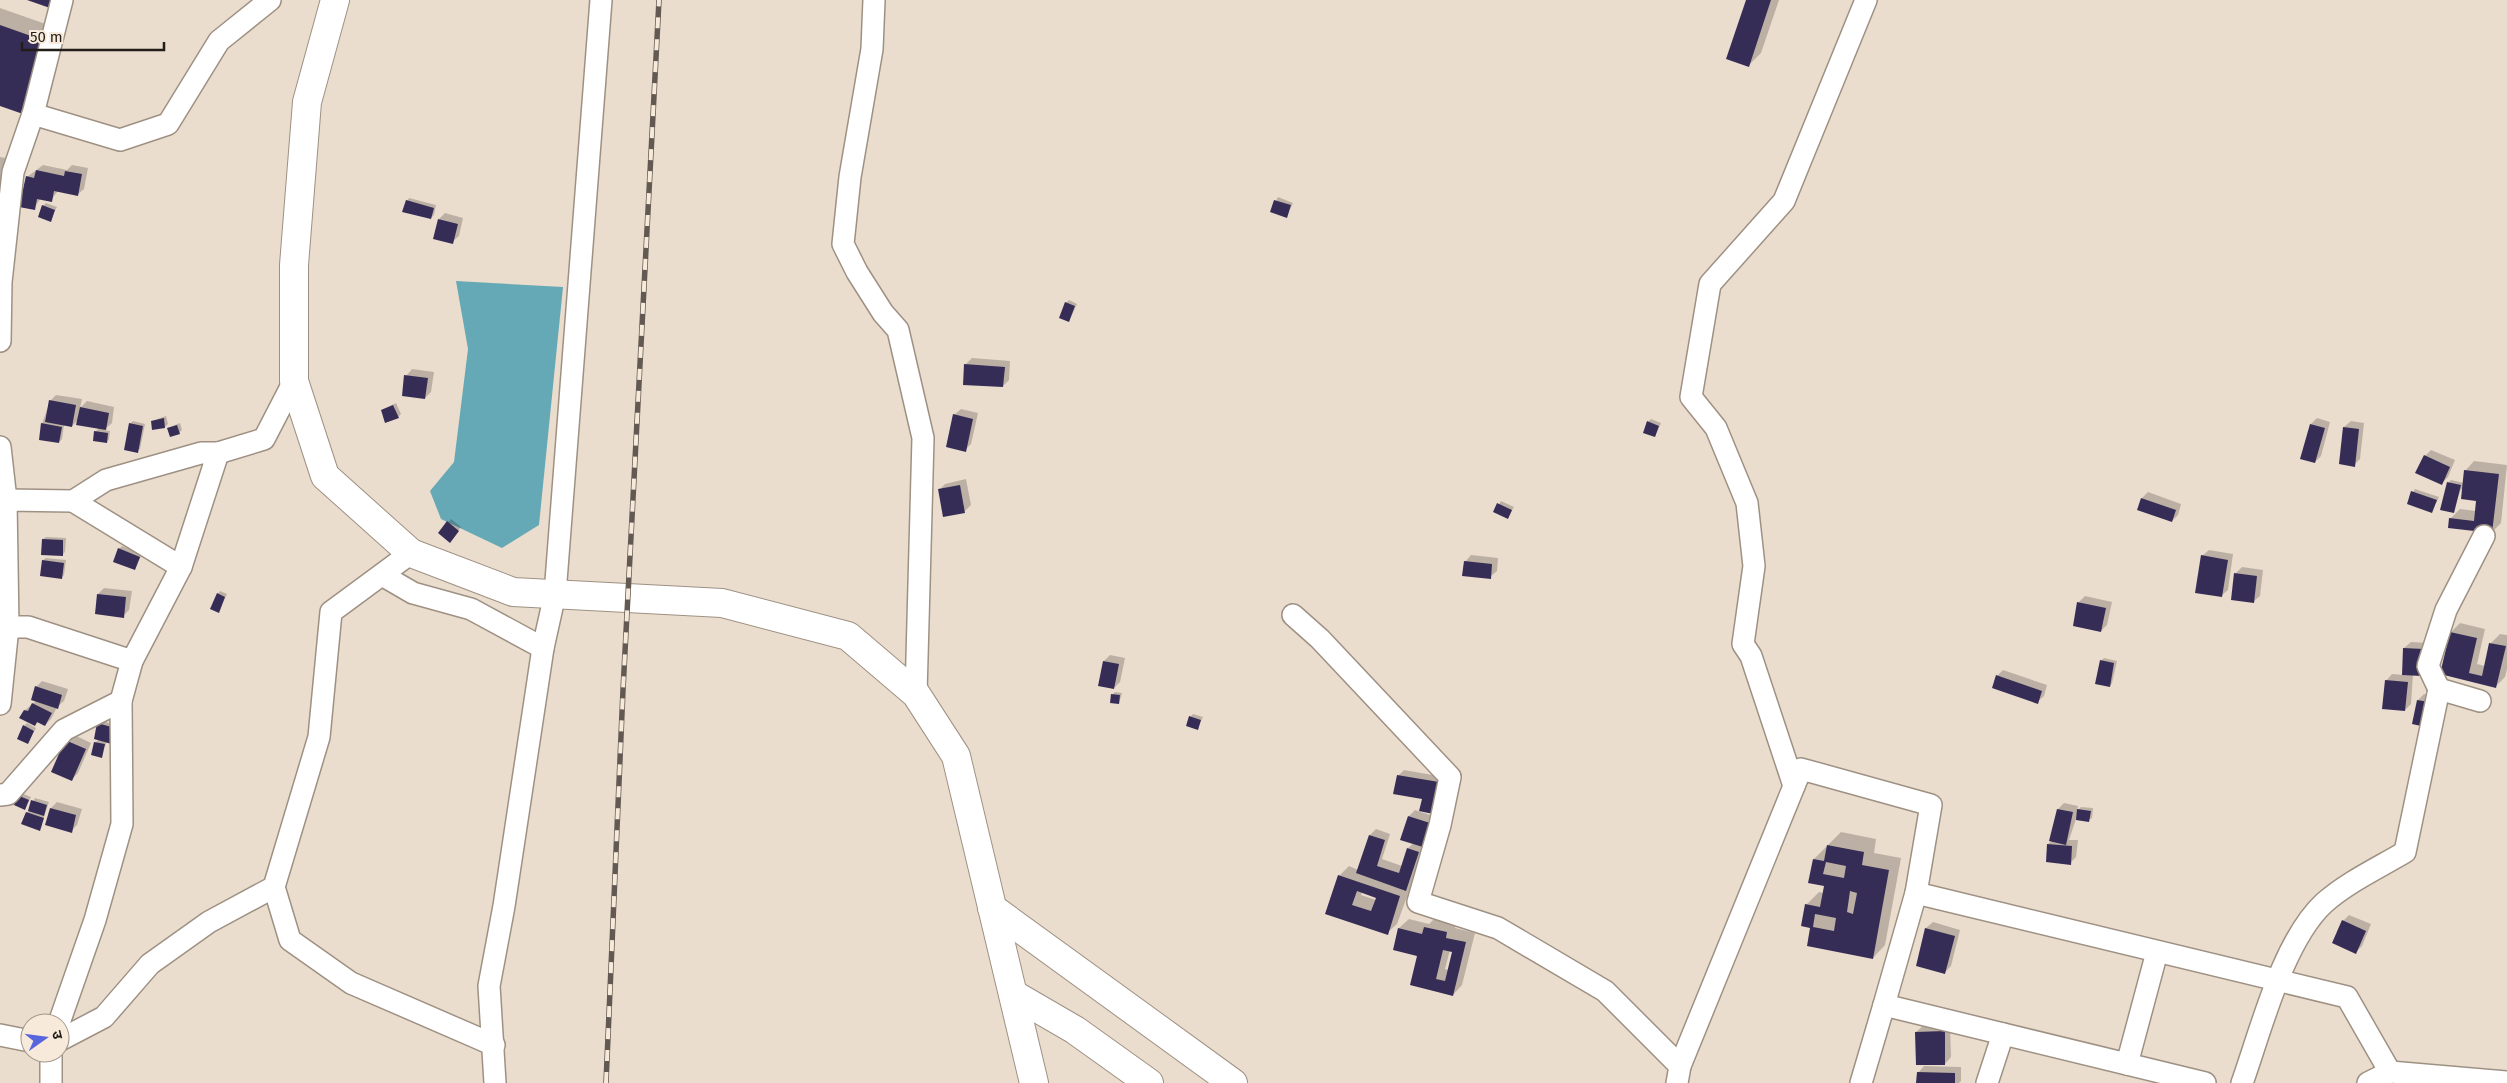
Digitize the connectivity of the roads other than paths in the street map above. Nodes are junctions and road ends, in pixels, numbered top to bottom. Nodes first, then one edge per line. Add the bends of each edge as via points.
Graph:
1 (62, 0) edge
2 (270, 0) edge
3 (335, 0) edge
4 (601, 0) edge
5 (874, 0) edge
6 (1866, 0) edge
7 (33, 114) junction
8 (0, 341) edge
9 (294, 381) junction
10 (0, 447) edge
11 (218, 454) junction
12 (73, 501) junction
13 (3, 505) edge
14 (2484, 536) dead end
15 (411, 553) junction
16 (181, 567) junction
17 (382, 575) junction
18 (556, 594) junction
19 (1293, 615) dead end
20 (8, 627) junction
21 (543, 648) junction
22 (132, 661) junction
23 (2439, 689) junction
24 (916, 694) junction
25 (121, 701) junction
26 (2480, 701) dead end
27 (0, 704) edge
28 (1794, 786) junction
29 (0, 796) edge
30 (274, 887) junction
31 (1916, 893) junction
32 (992, 908) junction
33 (2157, 952) junction
34 (2278, 980) junction
35 (1013, 994) junction
36 (1884, 1005) junction
37 (62, 1013) edge
38 (2003, 1034) junction
39 (0, 1035) edge
40 (70, 1035) edge
41 (20, 1039) edge
42 (494, 1045) junction
43 (51, 1063) edge
44 (2127, 1064) junction
45 (2390, 1072) junction
46 (1678, 1075) edge
47 (2179, 1080) edge
48 (2507, 1082) edge
49 (51, 1083) edge
50 (495, 1083) edge
51 (1034, 1083) edge
52 (1149, 1083) edge
53 (1233, 1083) edge
54 (1861, 1083) edge
55 (1987, 1083) edge
56 (2205, 1083) edge
57 (2242, 1083) edge
58 (2368, 1083) edge

1 - 7 street
2 - 7 street via 219,41 168,124 120,140
3 - 9 main road via 307,102 294,265
4 - 18 street
5 - 24 street via 872,49 850,177 843,244 856,272 898,330 923,438
6 - 28 street via 1784,201 1710,284 1690,398 1716,428 1747,503 1754,566 1744,644 1751,656
7 - 8 street via 13,172 2,282
9 - 11 street via 264,439
9 - 15 main road via 325,476
10 - 13 street
11 - 12 street via 200,453 106,480
11 - 16 street
12 - 13 street
12 - 16 street
13 - 20 street
14 - 23 street via 2446,610 2428,666
15 - 17 street
15 - 18 main road via 513,592
16 - 22 street
17 - 21 street via 413,593 471,609
17 - 30 street via 331,612 319,737
18 - 21 street
18 - 24 main road via 722,603 848,636
19 - 46 street via 1320,639 1450,777 1418,902 1498,928 1604,991
20 - 22 street via 28,627
20 - 27 street
21 - 42 street via 489,986
22 - 25 street
23 - 26 street
23 - 34 street via 2405,852 2358,878 2324,903 2305,923
24 - 32 main road via 956,756
25 - 29 street via 64,730 8,794
25 - 37 street via 122,824 95,920
28 - 31 street via 1801,769 1931,805
28 - 46 street
30 - 40 street via 209,922 150,964 104,1017
30 - 42 street via 290,940 351,982
31 - 33 street
31 - 36 street
32 - 35 main road
32 - 53 main road
33 - 34 street
33 - 44 street
34 - 45 street via 2347,996
34 - 57 street
35 - 51 main road
35 - 52 main road via 1075,1030
36 - 38 street
36 - 54 street
38 - 44 street
38 - 55 street
39 - 41 street
42 - 50 street
43 - 49 street
44 - 47 street
45 - 48 street
45 - 58 street
47 - 56 street

